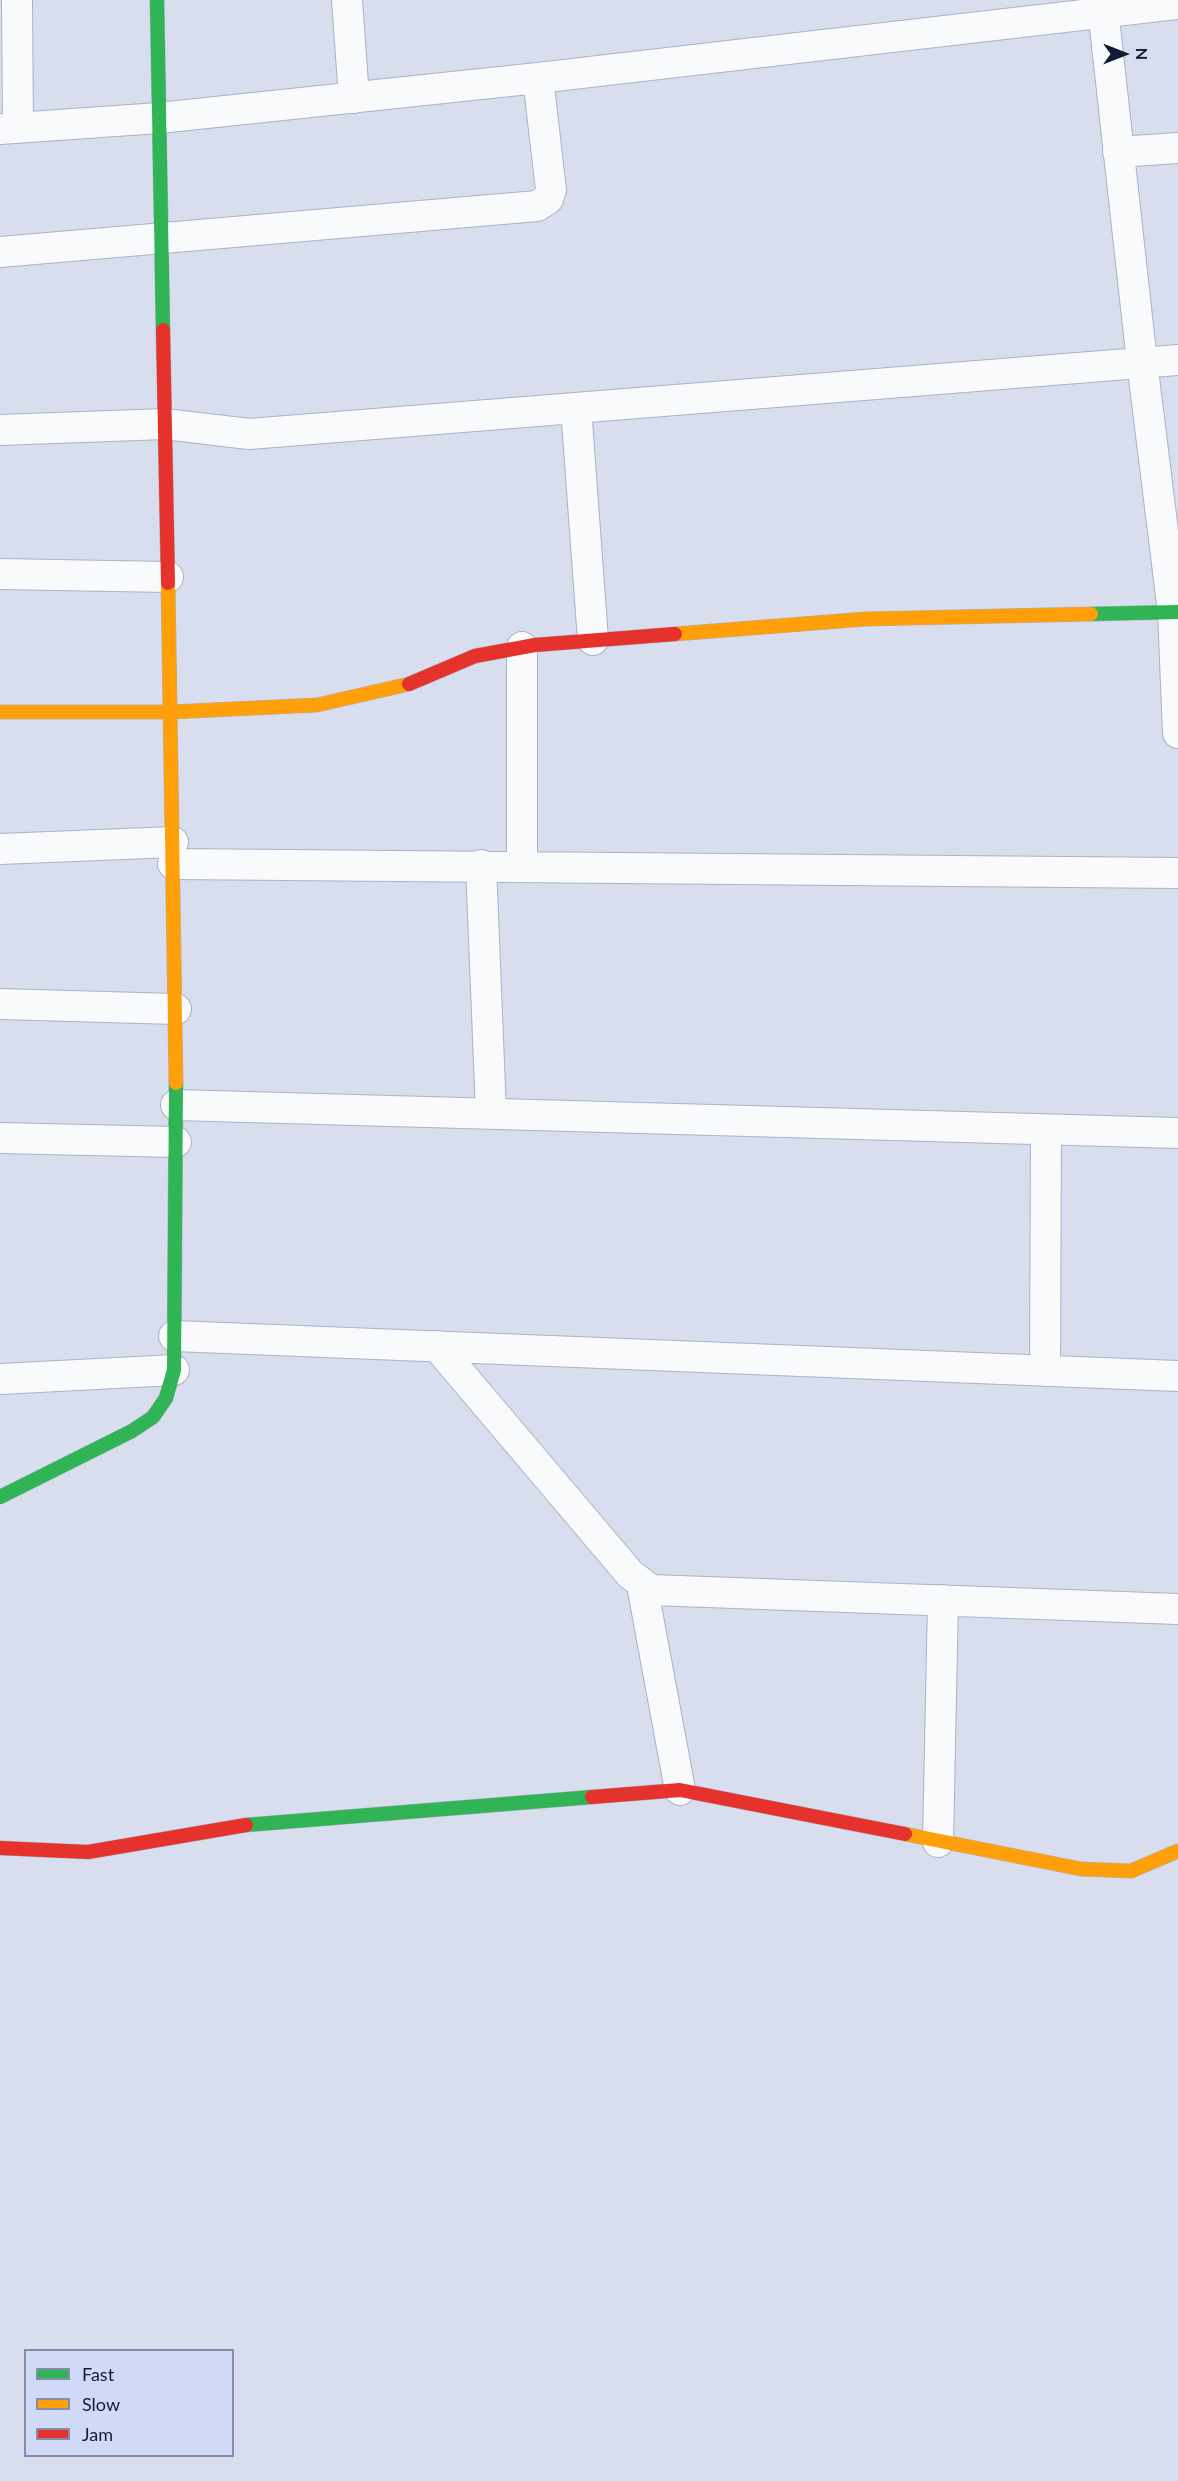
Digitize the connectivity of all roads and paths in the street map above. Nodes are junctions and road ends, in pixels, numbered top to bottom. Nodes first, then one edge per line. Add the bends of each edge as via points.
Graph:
1 (17, 0) edge
2 (157, 0) edge
3 (347, 0) edge
4 (1178, 4) edge
5 (1103, 6) edge
6 (538, 78) junction
7 (354, 98) junction
8 (159, 118) junction
9 (9, 128) edge
10 (1178, 148) edge
11 (1118, 152) junction
12 (161, 240) junction
13 (0, 252) edge
14 (1178, 360) edge
15 (1142, 362) junction
16 (576, 408) junction
17 (165, 424) junction
18 (0, 430) edge
19 (0, 574) edge
20 (168, 577) junction
21 (1175, 612) edge
22 (593, 640) junction
23 (522, 647) junction
24 (0, 712) edge
25 (170, 712) junction
26 (1178, 733) edge
27 (0, 849) edge
28 (173, 853) junction
29 (481, 865) junction
30 (522, 866) junction
31 (1178, 873) edge
32 (0, 1004) edge
33 (176, 1009) junction
34 (176, 1105) junction
35 (491, 1113) junction
36 (1046, 1130) junction
37 (1178, 1133) edge
38 (0, 1138) edge
39 (176, 1142) junction
40 (174, 1336) junction
41 (437, 1346) junction
42 (174, 1370) junction
43 (1045, 1371) junction
44 (1178, 1376) edge
45 (0, 1379) edge
46 (0, 1497) edge
47 (642, 1585) junction
48 (943, 1600) junction
49 (1178, 1609) edge
50 (680, 1790) junction
51 (938, 1842) junction
52 (0, 1848) edge
53 (1178, 1851) edge

1 - 9 street
2 - 8 street
3 - 7 street
4 - 5 street
5 - 6 street
5 - 11 street
6 - 7 street
6 - 12 street via 551,190 548,199 537,206
7 - 8 street
8 - 9 street
8 - 12 street
10 - 11 street
11 - 15 street
12 - 13 street
12 - 17 street
14 - 15 street
15 - 16 street
15 - 21 street
16 - 17 street via 249,434
16 - 22 street
17 - 18 street
17 - 20 street
19 - 20 street
20 - 25 street
21 - 22 street via 866,619
21 - 26 street
22 - 23 street
23 - 25 street via 475,656 412,683 317,705
23 - 30 street
24 - 25 street
25 - 28 street
27 - 28 street
28 - 29 street
28 - 33 street
29 - 30 street
29 - 35 street
30 - 31 street
32 - 33 street
33 - 34 street
34 - 35 street
34 - 39 street
35 - 36 street
36 - 37 street
36 - 43 street
38 - 39 street
39 - 40 street
40 - 41 street
40 - 42 street
41 - 43 street
41 - 47 street
42 - 45 street
42 - 46 street via 166,1398 153,1417
43 - 44 street
47 - 48 street via 651,1590
47 - 50 street
48 - 49 street
48 - 51 street
50 - 51 street
50 - 52 street via 252,1824 88,1852
51 - 53 street via 1081,1869 1131,1871

